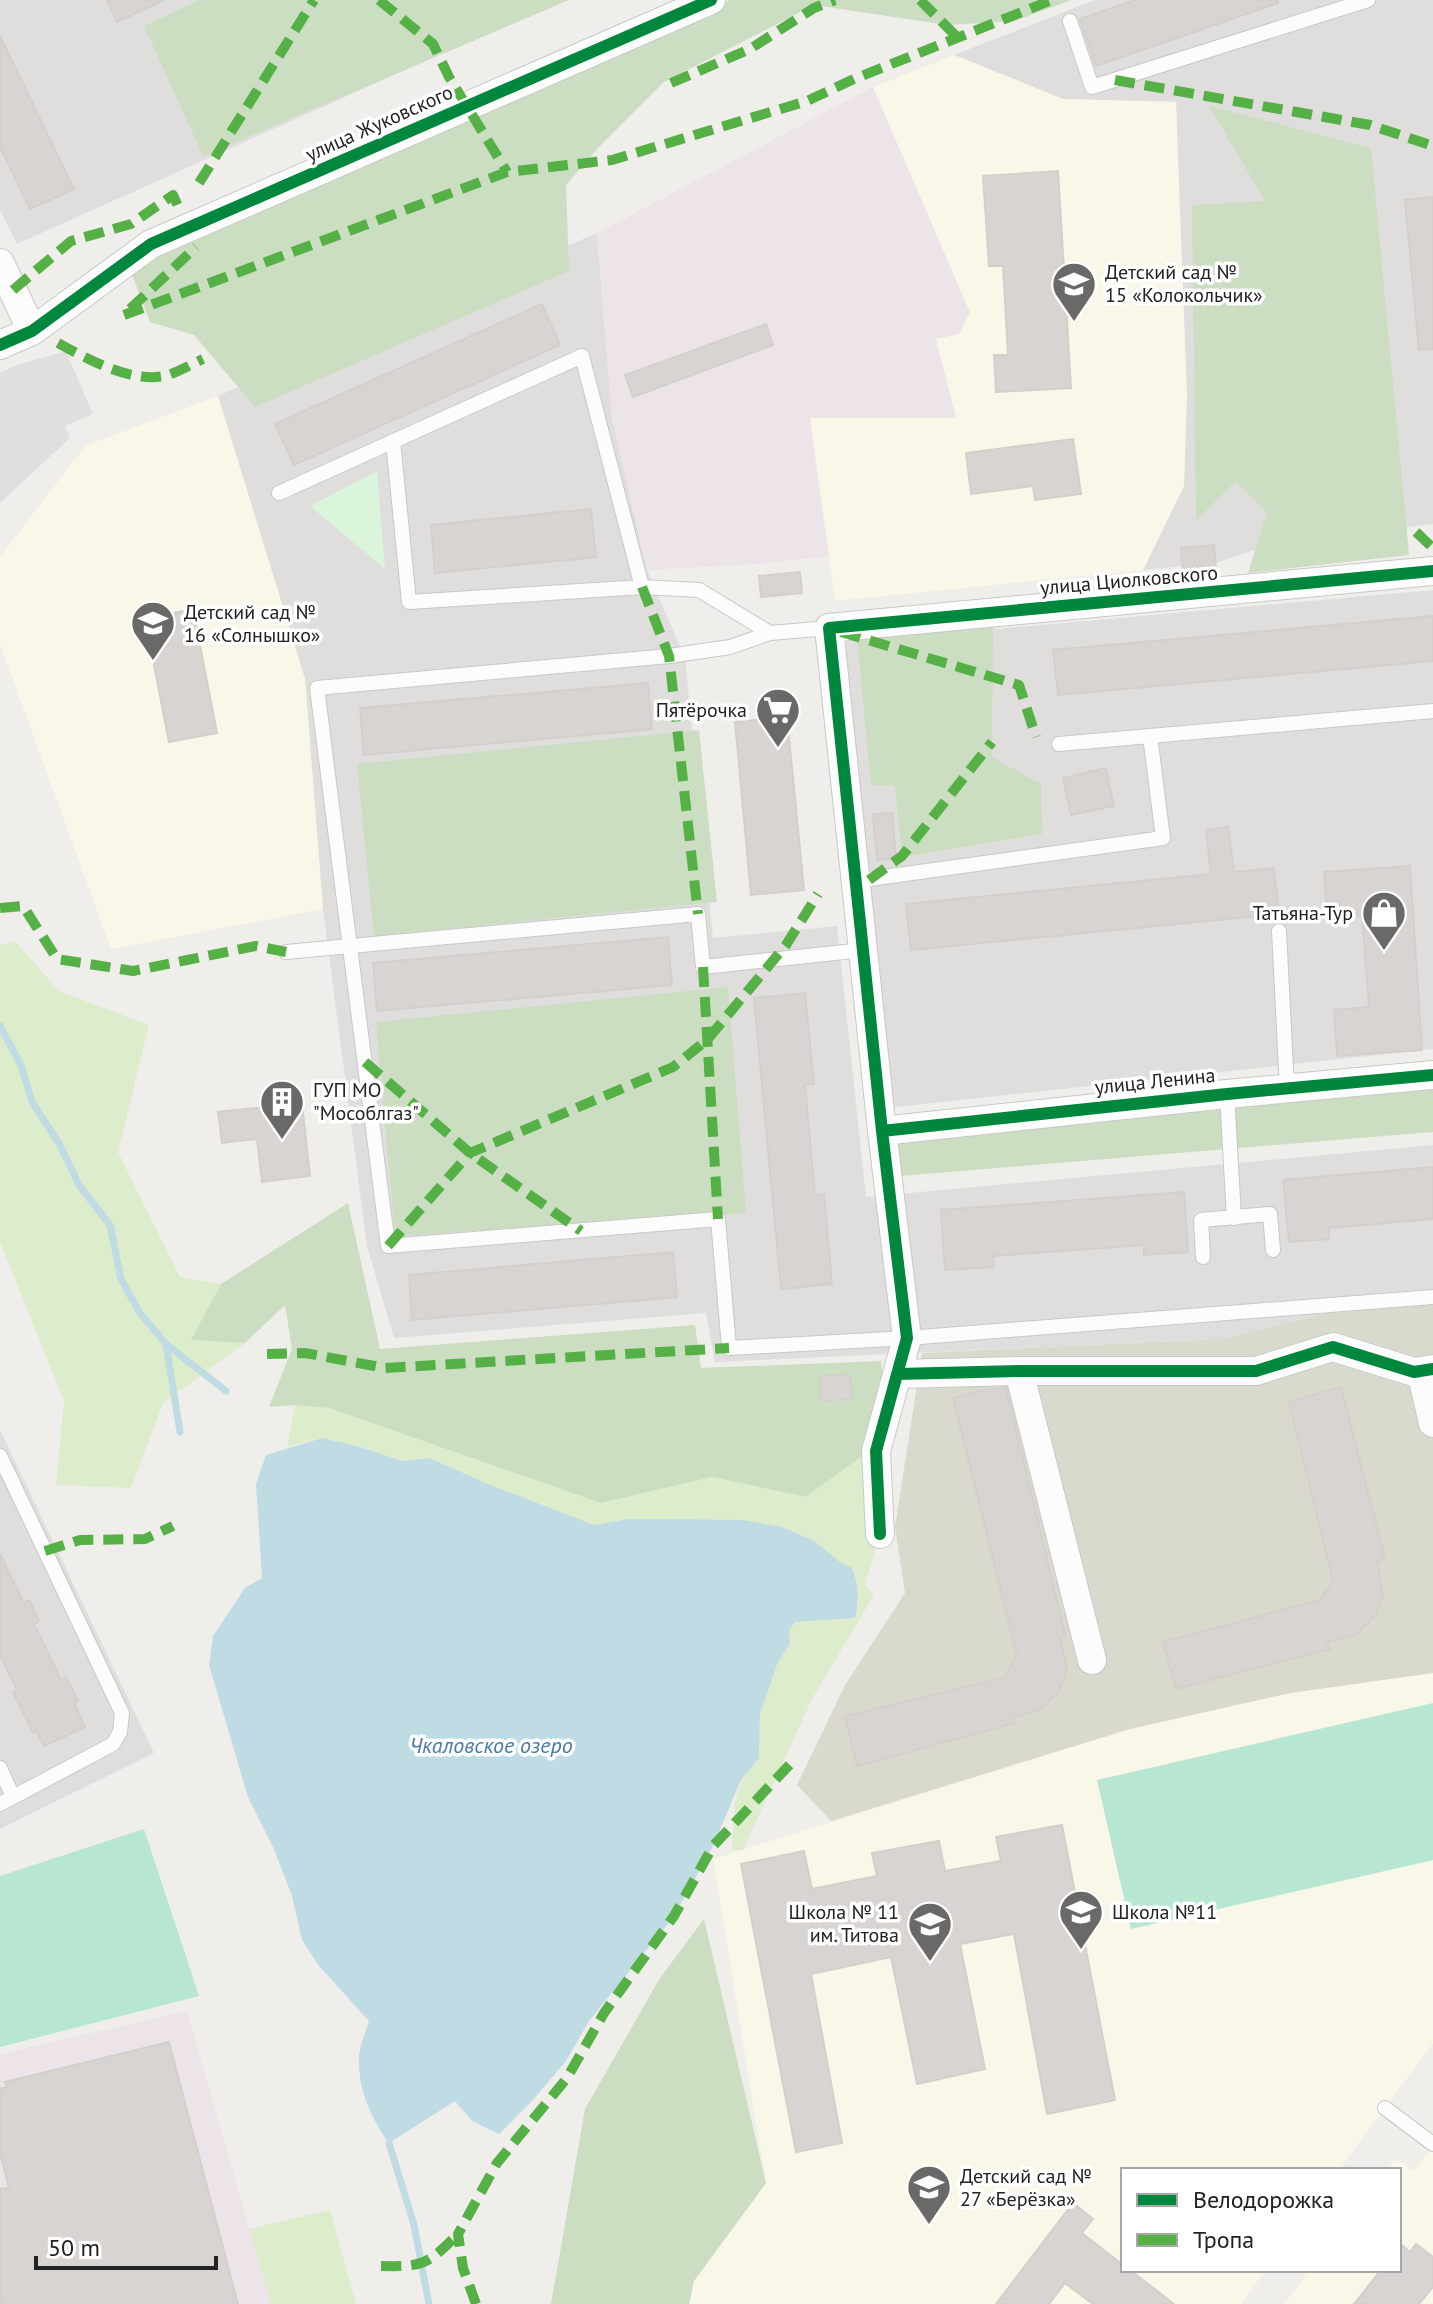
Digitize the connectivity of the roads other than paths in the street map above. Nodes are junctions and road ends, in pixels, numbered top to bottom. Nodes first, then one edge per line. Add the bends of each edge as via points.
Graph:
1 (711, 0) edge
2 (1368, 0) edge
3 (1070, 21) dead end
4 (0, 263) edge
5 (32, 331) junction
6 (0, 345) edge
7 (393, 441) junction
8 (279, 493) dead end
9 (1433, 571) edge
10 (642, 587) junction
11 (829, 628) junction
12 (770, 633) junction
13 (1433, 711) edge
14 (1150, 736) junction
15 (1059, 744) dead end
16 (855, 881) junction
17 (1279, 931) dead end
18 (351, 945) junction
19 (863, 950) junction
20 (286, 952) dead end
21 (1433, 1075) edge
22 (1287, 1089) junction
23 (1227, 1094) junction
24 (882, 1131) junction
25 (1234, 1218) junction
26 (1273, 1250) dead end
27 (1203, 1257) dead end
28 (1433, 1297) edge
29 (907, 1338) junction
30 (1427, 1370) edge
31 (1019, 1371) junction
32 (897, 1374) junction
33 (1433, 1423) edge
34 (0, 1456) edge
35 (880, 1534) dead end
36 (1092, 1660) dead end
37 (0, 1768) edge
38 (7, 1800) edge
39 (1385, 2108) dead end
40 (1433, 2144) edge

1 - 5 street, улица Жуковского via 151,244
2 - 3 lane via 1092,87
4 - 5 street
5 - 6 street, улица Жуковского
7 - 8 lane
7 - 10 lane via 409,602
7 - 10 lane via 582,356
9 - 11 street, улица Циолковского
10 - 12 lane via 699,590
11 - 12 lane
11 - 16 street
12 - 18 lane via 730,647 669,656 317,688
13 - 14 lane
14 - 15 lane
14 - 16 lane via 1163,838
16 - 19 street
17 - 22 lane
18 - 19 lane via 698,914 703,967
18 - 20 lane
18 - 29 lane via 388,1246 718,1219 729,1348
19 - 24 street
21 - 22 street, улица Ленина
22 - 23 street, улица Ленина
23 - 24 street, улица Ленина
23 - 25 lane
24 - 29 street
25 - 26 lane via 1270,1214
25 - 27 lane via 1201,1220
28 - 29 lane
29 - 32 street
30 - 31 street via 1414,1372 1333,1347 1256,1371
30 - 33 street
31 - 32 street
31 - 36 street
32 - 35 street via 876,1451
34 - 38 lane via 122,1713 113,1744
37 - 38 lane
39 - 40 lane

